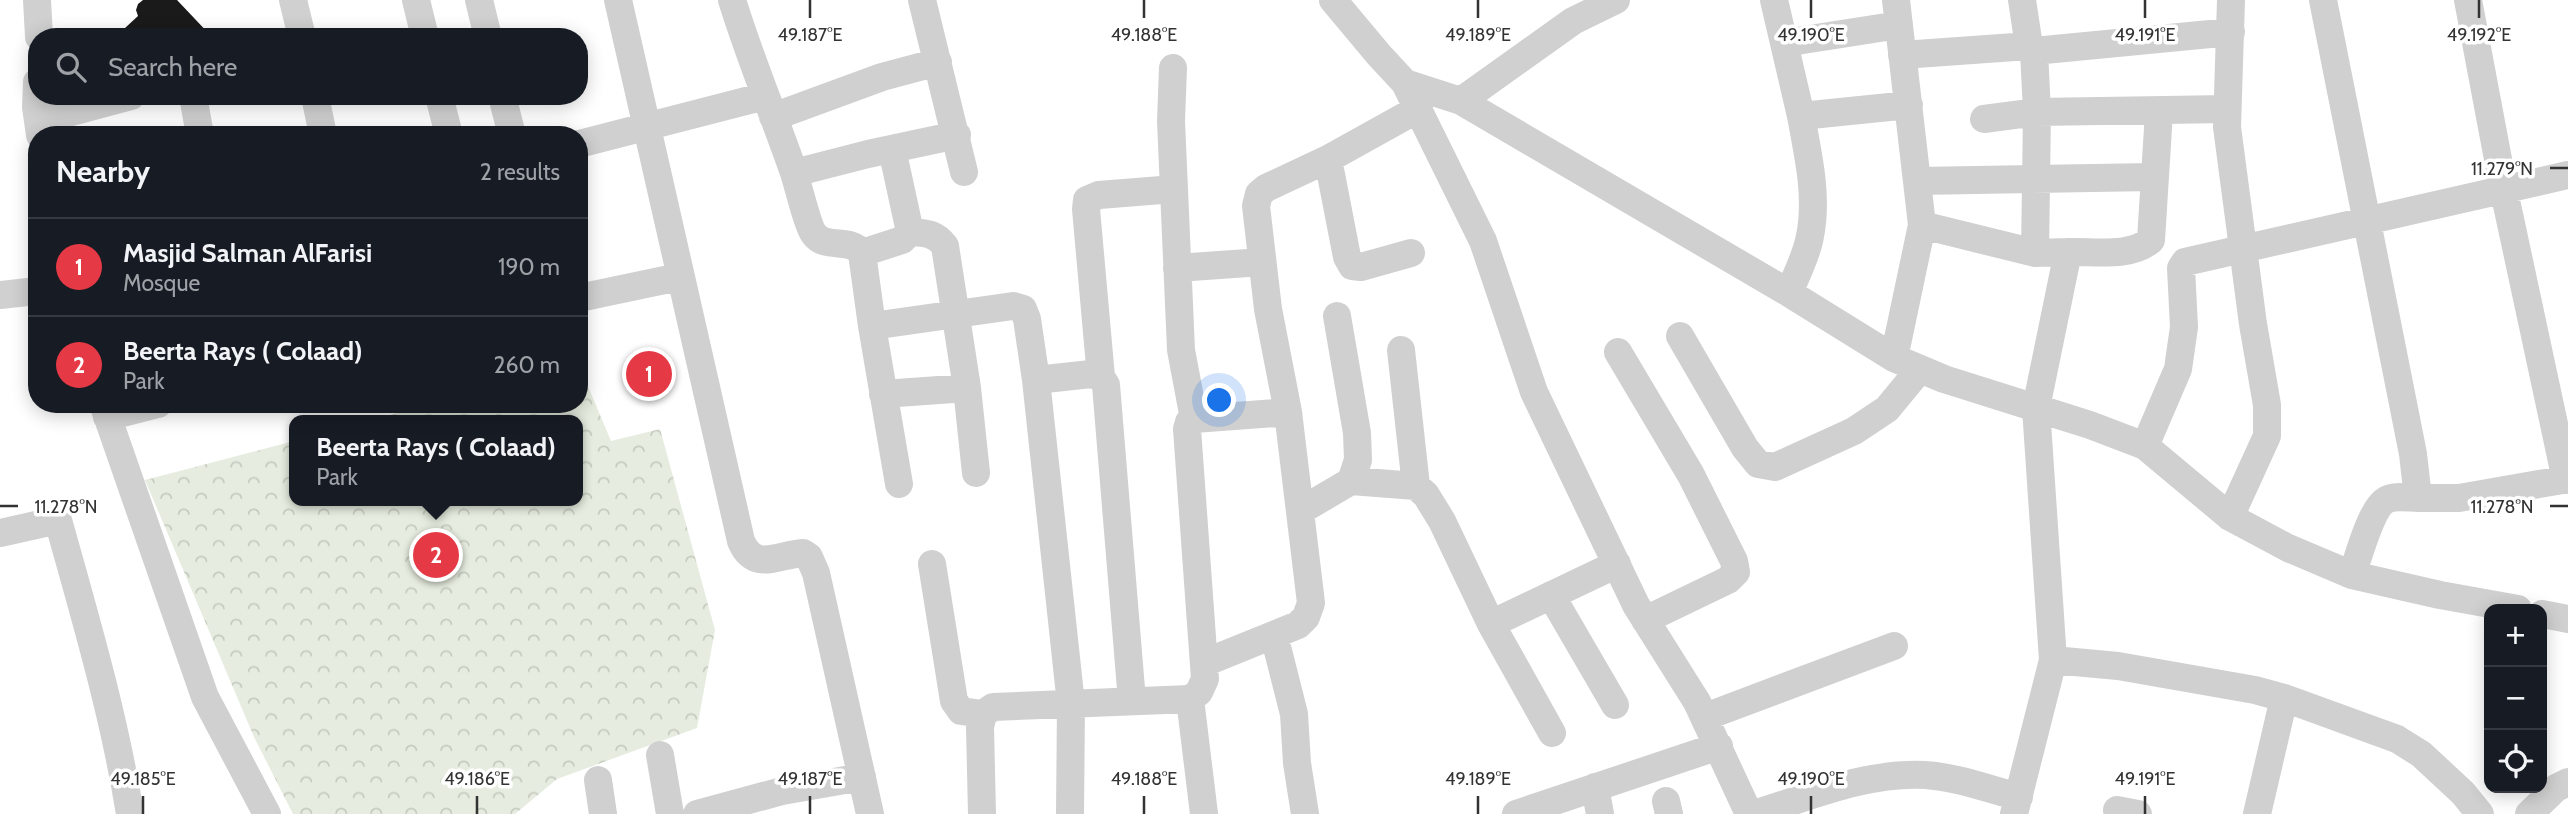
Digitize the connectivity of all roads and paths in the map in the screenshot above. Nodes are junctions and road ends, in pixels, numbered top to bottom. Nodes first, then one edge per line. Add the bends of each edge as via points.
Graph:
1 (37, 0) edge
2 (293, 0) edge
3 (416, 0) edge
4 (479, 0) edge
5 (618, 0) edge
6 (732, 0) edge
7 (922, 0) edge
8 (1333, 0) edge
9 (1616, 0) edge
10 (1774, 0) edge
11 (2022, 0) edge
12 (2231, 0) edge
13 (2323, 0) edge
14 (2468, 0) edge
15 (1898, 13) edge
16 (39, 28) edge
17 (300, 28) edge
18 (423, 28) edge
19 (486, 28) edge
20 (2231, 32) junction
21 (1784, 43) junction
22 (2032, 49) junction
23 (1902, 55) junction
24 (938, 62) junction
25 (1173, 68) dead end
26 (1405, 83) junction
27 (1461, 102) junction
28 (36, 105) edge
29 (105, 105) edge
30 (194, 105) edge
31 (317, 105) edge
32 (441, 105) edge
33 (504, 105) edge
34 (1909, 105) junction
35 (769, 106) junction
36 (1418, 108) junction
37 (2227, 109) junction
38 (2037, 112) junction
39 (2158, 112) junction
40 (1801, 116) junction
41 (1984, 119) dead end
42 (39, 126) edge
43 (45, 126) edge
44 (198, 126) edge
45 (321, 126) edge
46 (447, 126) edge
47 (510, 126) edge
48 (647, 126) junction
49 (957, 135) junction
50 (588, 142) edge
51 (892, 149) junction
52 (1328, 159) junction
53 (964, 172) dead end
54 (794, 173) junction
55 (2568, 175) edge
56 (2154, 177) junction
57 (2035, 180) junction
58 (1917, 181) junction
59 (1174, 189) junction
60 (2504, 191) junction
61 (2367, 221) junction
62 (1922, 225) junction
63 (910, 232) junction
64 (2244, 249) junction
65 (2068, 251) junction
66 (862, 253) junction
67 (1411, 253) dead end
68 (2035, 253) junction
69 (1262, 262) junction
70 (1177, 268) junction
71 (679, 277) junction
72 (28, 292) edge
73 (1789, 293) junction
74 (0, 295) edge
75 (588, 296) edge
76 (956, 314) junction
77 (1337, 316) dead end
78 (872, 326) junction
79 (1680, 336) dead end
80 (1401, 350) dead end
81 (1618, 352) dead end
82 (1894, 358) junction
83 (1920, 369) junction
84 (1101, 377) junction
85 (1036, 380) junction
86 (967, 388) junction
87 (883, 394) junction
88 (2036, 408) junction
89 (1289, 412) junction
90 (106, 413) edge
91 (1194, 419) junction
92 (2145, 446) junction
93 (976, 473) dead end
94 (2567, 480) edge
95 (1351, 481) junction
96 (899, 484) dead end
97 (1416, 485) junction
98 (2418, 498) junction
99 (1300, 510) junction
100 (2230, 517) junction
101 (0, 533) edge
102 (932, 564) dead end
103 (1617, 564) junction
104 (2352, 575) junction
105 (1552, 595) junction
106 (2490, 604) edge
107 (2547, 615) edge
108 (2568, 619) edge
109 (1645, 620) junction
110 (1491, 624) junction
111 (1274, 635) junction
112 (1894, 646) dead end
113 (2053, 660) junction
114 (1204, 663) junction
115 (2284, 698) junction
116 (1190, 699) junction
117 (1132, 701) junction
118 (1071, 704) junction
119 (1615, 705) dead end
120 (983, 714) junction
121 (1705, 717) junction
122 (1552, 733) dead end
123 (1719, 746) junction
124 (660, 755) dead end
125 (862, 777) junction
126 (598, 780) dead end
127 (2568, 782) edge
128 (1598, 801) edge
129 (785, 803) edge
130 (2017, 806) edge
131 (1301, 813) edge
132 (130, 814) edge
133 (267, 814) edge
134 (603, 814) edge
135 (670, 814) edge
136 (696, 814) edge
137 (870, 814) edge
138 (982, 814) edge
139 (1070, 814) edge
140 (1205, 814) edge
141 (1516, 814) edge
142 (1751, 814) edge
143 (2258, 814) edge
144 (2480, 814) edge
145 (2529, 814) edge

1 - 16 street
2 - 17 street
3 - 18 street
4 - 19 street
5 - 48 street
6 - 35 street
7 - 24 street
8 - 26 street
9 - 27 street via 1573,21
10 - 21 street
11 - 22 street
12 - 20 street
13 - 61 street
14 - 60 street
15 - 21 street
15 - 23 street
20 - 22 street
20 - 37 street
21 - 40 street
22 - 23 street
22 - 38 street
23 - 34 street
24 - 35 street
24 - 49 street
25 - 59 street
26 - 27 street
26 - 36 street
27 - 73 street
28 - 42 street
29 - 43 street
30 - 44 street
31 - 45 street
32 - 46 street
33 - 47 street
34 - 40 street
34 - 58 street
35 - 48 street
35 - 54 street
36 - 52 street
36 - 103 street via 1483,241 1534,392
37 - 39 street
37 - 64 street
38 - 39 street
38 - 41 street
38 - 57 street
39 - 56 street
40 - 73 street via 1813,211 1810,238
48 - 50 street
48 - 71 street
49 - 51 street
49 - 53 street
51 - 54 street
51 - 63 street
52 - 67 street via 1352,266
52 - 69 street via 1259,194 1256,206
54 - 66 street via 813,234
55 - 60 street
56 - 57 street
56 - 65 street via 2151,240 2132,250
57 - 58 street
57 - 68 street
58 - 62 street
59 - 70 street
59 - 84 street via 1087,200
60 - 61 street
60 - 94 street
61 - 64 street
61 - 98 street
62 - 68 street
62 - 82 street
63 - 66 street via 902,240
63 - 76 street via 930,233 945,246
64 - 92 street via 2183,264 2184,327 2178,369
64 - 100 street via 2267,405 2267,436
65 - 68 street
65 - 88 street
66 - 78 street
69 - 70 street
69 - 89 street
70 - 91 street via 1181,350
71 - 75 street
71 - 125 street via 741,541 754,558 803,554 811,560
72 - 74 street
73 - 82 street
76 - 78 street
76 - 85 street via 1013,306 1023,309
76 - 86 street
77 - 95 street via 1357,433 1358,460
78 - 87 street
79 - 83 street via 1745,448 1758,464 1775,467 1854,431 1886,409
80 - 97 street
81 - 109 street via 1691,475 1736,572
82 - 83 street
83 - 88 street
84 - 85 street
84 - 117 street via 1106,385
85 - 118 street
86 - 87 street
86 - 93 street
87 - 96 street
88 - 92 street
88 - 113 street
89 - 91 street
89 - 99 street
90 - 133 street via 205,697
91 - 114 street via 1187,429
92 - 100 street
94 - 98 street via 2459,498
95 - 97 street
95 - 99 street
97 - 110 street via 1442,521
98 - 104 street via 2392,498 2382,503
99 - 111 street via 1311,603 1297,625
100 - 104 street
101 - 132 street via 58,520 106,692
102 - 120 street via 954,701 961,711
103 - 105 street
103 - 109 street
104 - 106 street
105 - 110 street
105 - 119 street
107 - 108 street
109 - 121 street
110 - 122 street
111 - 114 street
111 - 131 street via 1294,714
112 - 121 street
113 - 115 street via 2118,666
113 - 130 street
114 - 116 street via 1205,679
115 - 143 street
115 - 144 street via 2398,739 2429,761
116 - 117 street
116 - 140 street
117 - 118 street
118 - 120 street via 993,707
118 - 139 street
120 - 138 street
121 - 123 street
123 - 128 street
123 - 142 street
124 - 135 street
125 - 129 street
125 - 137 street
126 - 134 street
127 - 145 street
128 - 141 street
129 - 136 street
130 - 142 street via 1964,782 1925,775 1874,777

